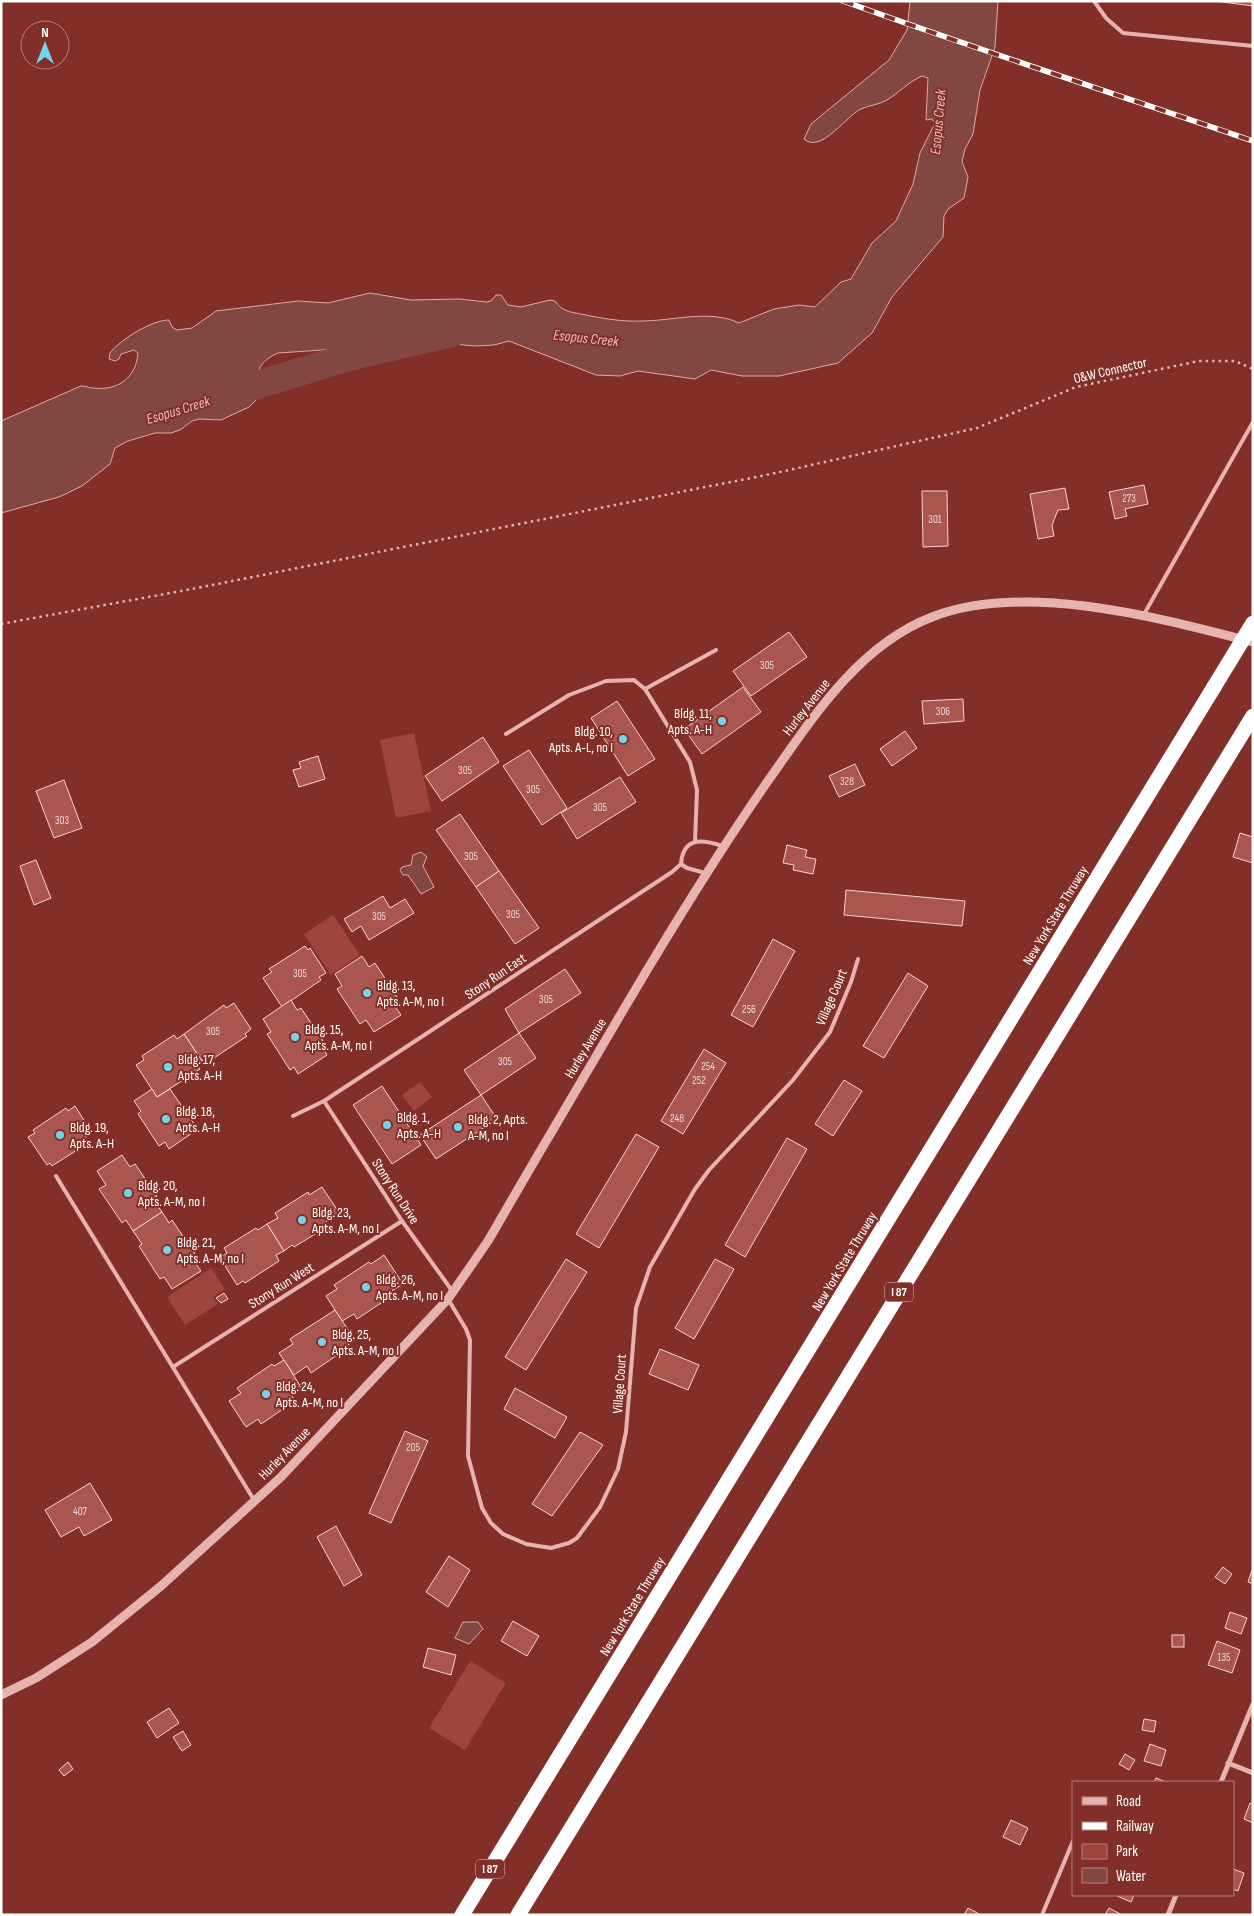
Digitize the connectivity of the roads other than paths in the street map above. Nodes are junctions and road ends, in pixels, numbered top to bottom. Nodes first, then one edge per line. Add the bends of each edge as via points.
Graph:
1 (1094, 1) edge
2 (1253, 46) edge
3 (1253, 422) edge
4 (1142, 616) junction
5 (1253, 624) edge
6 (1253, 642) edge
7 (716, 650) dead end
8 (646, 689) junction
9 (1253, 716) edge
10 (506, 734) dead end
11 (695, 842) junction
12 (722, 846) junction
13 (681, 864) junction
14 (705, 873) junction
15 (858, 959) dead end
16 (324, 1101) junction
17 (293, 1116) dead end
18 (56, 1176) dead end
19 (402, 1221) junction
20 (450, 1295) junction
21 (173, 1367) junction
22 (255, 1501) junction
23 (1, 1695) edge
24 (1253, 1704) edge
25 (1228, 1763) junction
26 (1253, 1773) edge
27 (1221, 1781) edge
28 (1072, 1843) edge
29 (1176, 1896) edge
30 (462, 1915) edge
31 (518, 1915) edge
32 (1042, 1915) edge
33 (1168, 1915) edge

1 - 2 lane via 1106,18 1123,33
3 - 4 lane
4 - 6 street, Hurley Avenue
4 - 12 street, Hurley Avenue via 1043,603 988,604 932,617 894,636 864,660 807,726
5 - 30 highway, New York State Thruway / I 87, bridge
7 - 8 lane
8 - 10 lane via 634,680 606,681 569,695
8 - 11 lane via 690,762 697,790
9 - 31 highway, I 87
11 - 12 lane via 708,841
11 - 13 lane, Stony Run East via 686,846
12 - 14 street, Hurley Avenue
13 - 14 lane
13 - 16 lane, Stony Run East
14 - 20 street, Hurley Avenue via 488,1241
15 - 20 lane, Village Court via 830,1032 793,1080 709,1170 650,1267 636,1308 626,1432 618,1468 600,1507 577,1538 569,1543 551,1548 526,1544 503,1534 482,1508 468,1456 470,1340
16 - 17 lane, Stony Run East
16 - 19 lane, Stony Run Drive
18 - 21 lane
19 - 20 lane, Stony Run Drive
19 - 21 lane, Stony Run West
20 - 22 street, Hurley Avenue
21 - 22 lane
22 - 23 street, Hurley Avenue via 161,1586 92,1642 36,1678
24 - 25 street
25 - 26 street
25 - 27 street
28 - 32 lane
29 - 33 street

